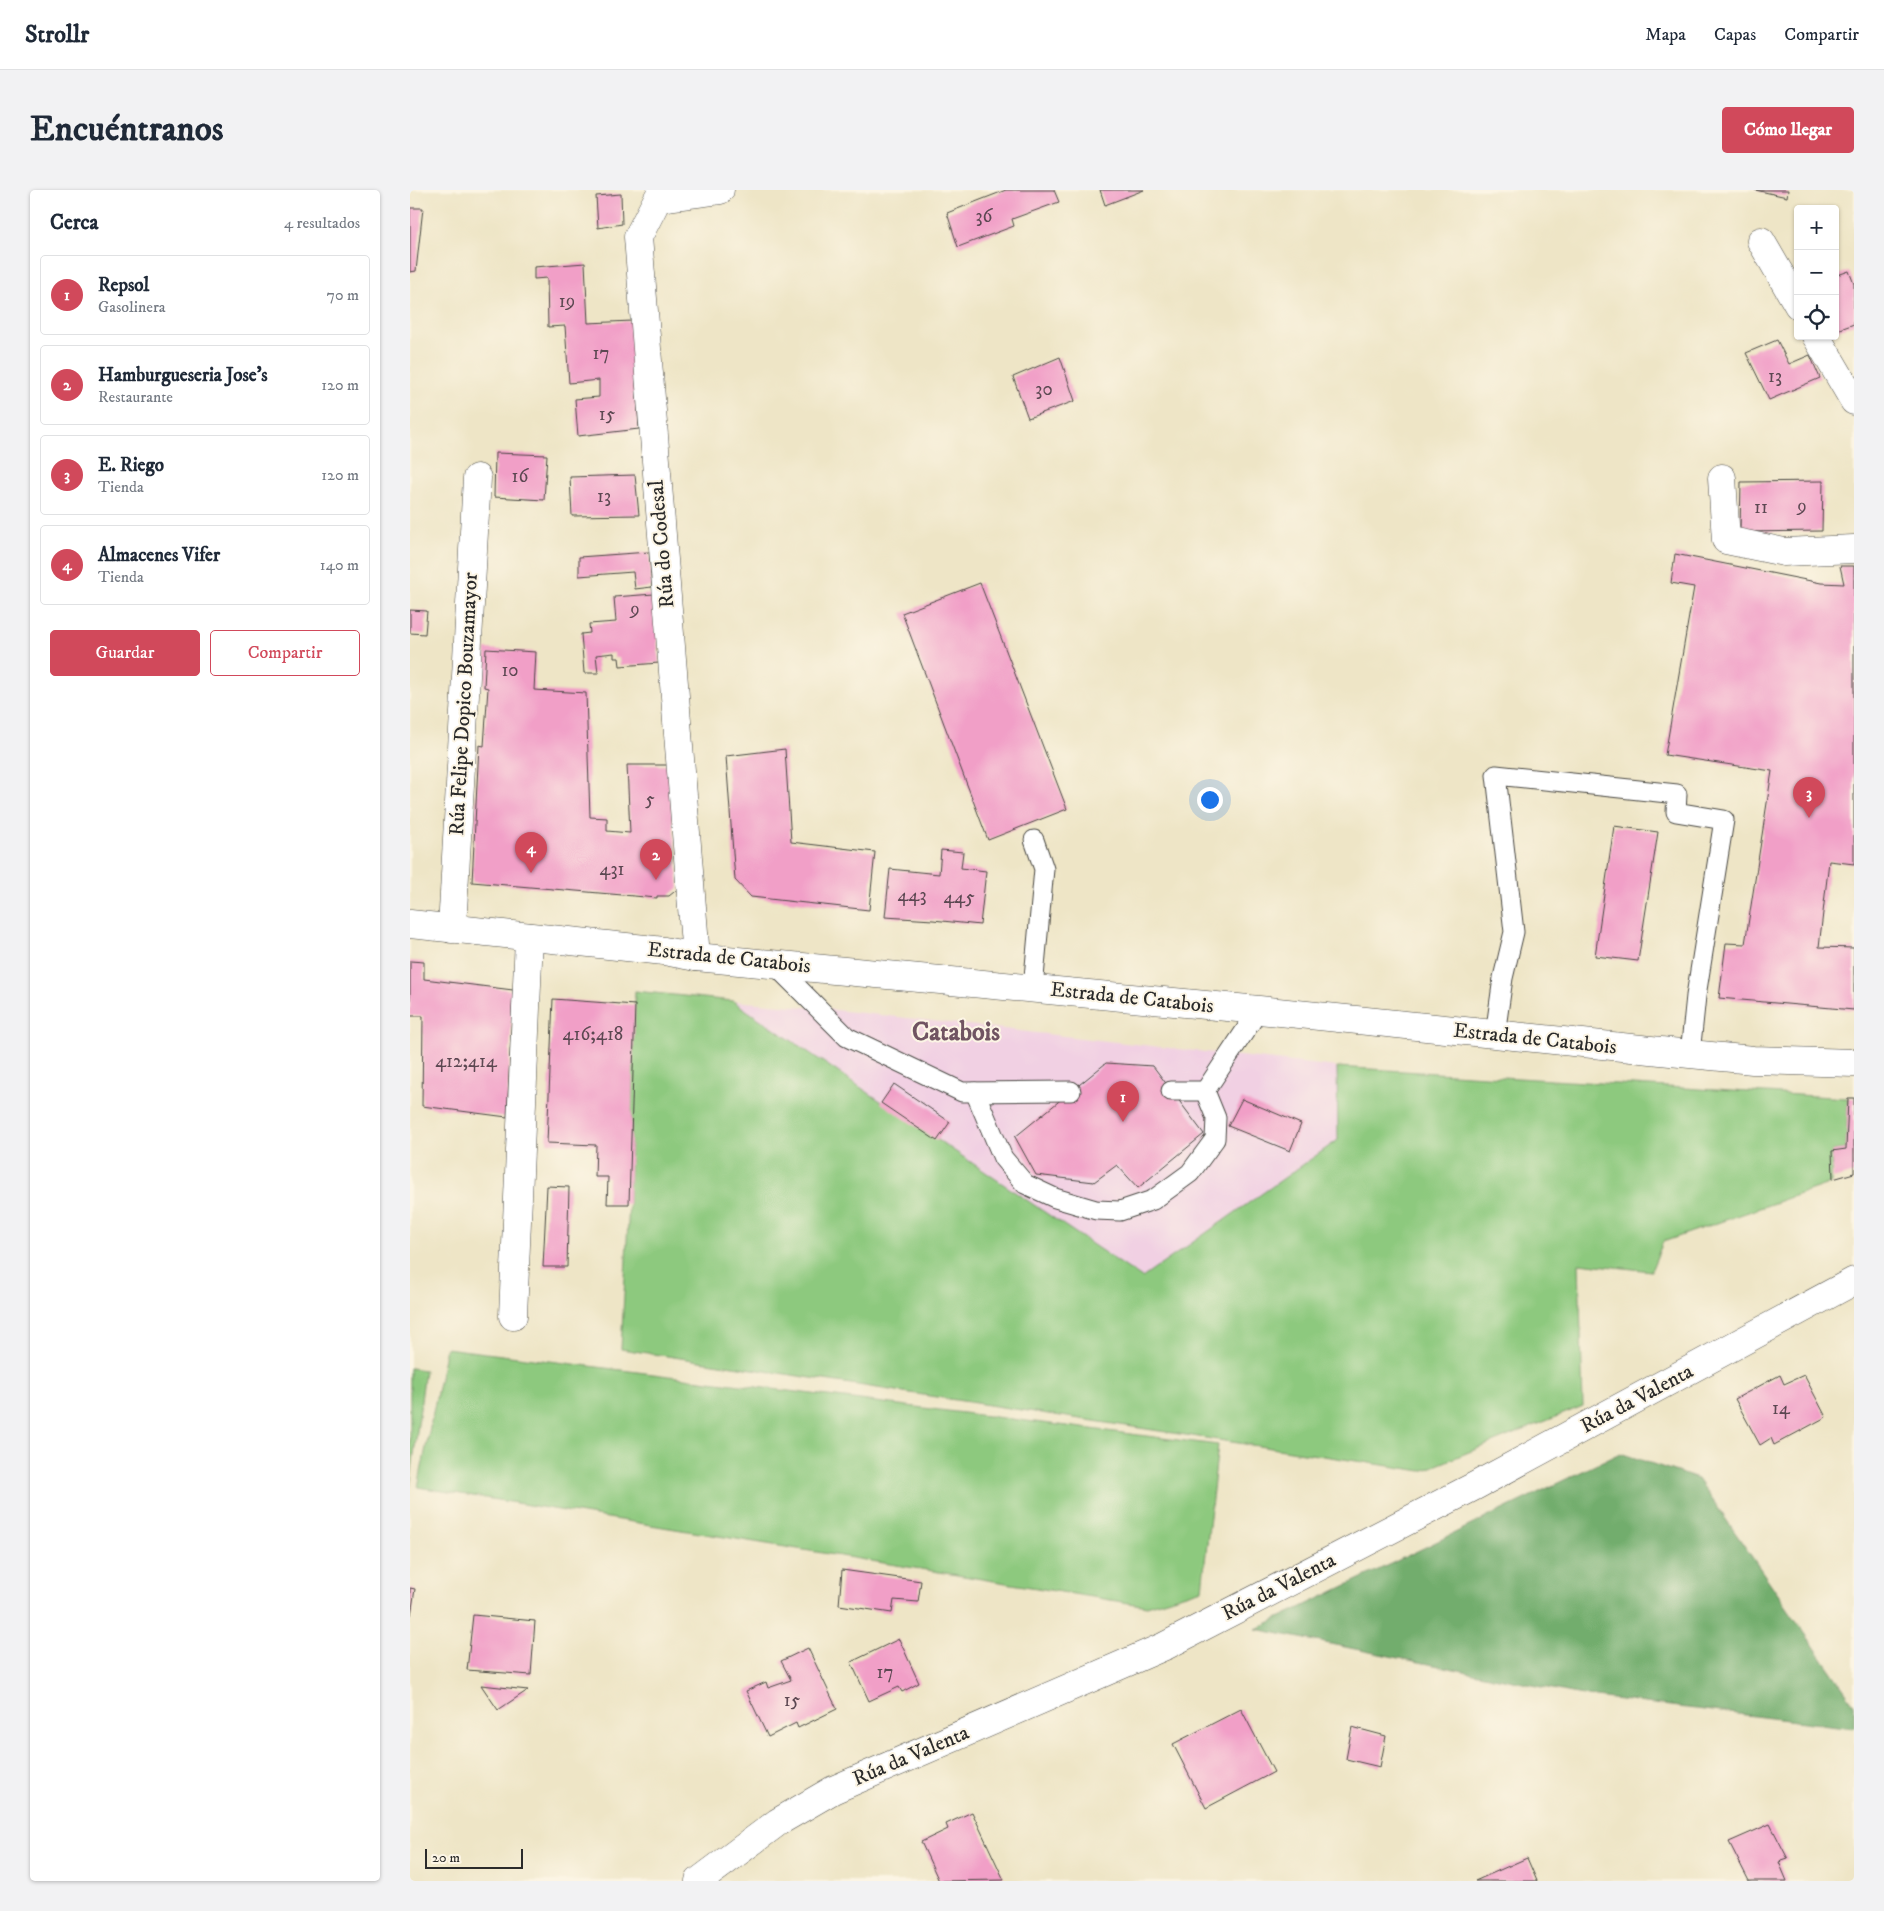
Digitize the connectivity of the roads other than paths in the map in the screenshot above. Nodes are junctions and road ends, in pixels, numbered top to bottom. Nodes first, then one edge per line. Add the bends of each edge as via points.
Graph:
1 (720, 190) edge
2 (1761, 241) dead end
3 (1794, 298) edge
4 (1818, 340) edge
5 (1854, 401) edge
6 (476, 478) dead end
7 (1722, 478) dead end
8 (1854, 549) edge
9 (1034, 840) dead end
10 (410, 924) edge
11 (452, 929) junction
12 (529, 937) junction
13 (696, 957) junction
14 (773, 963) junction
15 (1032, 988) junction
16 (1259, 1010) junction
17 (1495, 1034) junction
18 (1690, 1054) junction
19 (1854, 1063) edge
20 (1071, 1091) dead end
21 (1172, 1091) dead end
22 (1205, 1091) junction
23 (976, 1092) junction
24 (1854, 1281) edge
25 (513, 1316) dead end
26 (699, 1881) edge

1 - 13 street, Rúa do Codesal via 658,198 638,237
2 - 3 street
4 - 5 street
6 - 11 street, Rúa Felipe Dopico Bouzamayor
7 - 8 street via 1726,540 1784,552
9 - 15 lane via 1044,869
10 - 11 street, Estrada de Catabois
11 - 12 street, Estrada de Catabois
12 - 13 street, Estrada de Catabois
12 - 25 street
13 - 14 street, Estrada de Catabois
14 - 15 street, Estrada de Catabois
14 - 23 lane via 847,1037 962,1092
15 - 16 street, Estrada de Catabois
16 - 17 street, Estrada de Catabois
16 - 22 lane
17 - 18 street, Estrada de Catabois
17 - 18 lane via 1514,932 1496,775 1678,794 1676,812 1724,820
18 - 19 street, Estrada de Catabois via 1753,1060
20 - 23 lane
21 - 22 lane
22 - 23 lane via 1216,1118 1216,1139 1190,1173 1153,1200 1120,1211 1096,1210 1055,1198 1025,1184 1003,1158
24 - 26 street, Rúa da Valenta via 1475,1486 1165,1646 833,1790 778,1822

